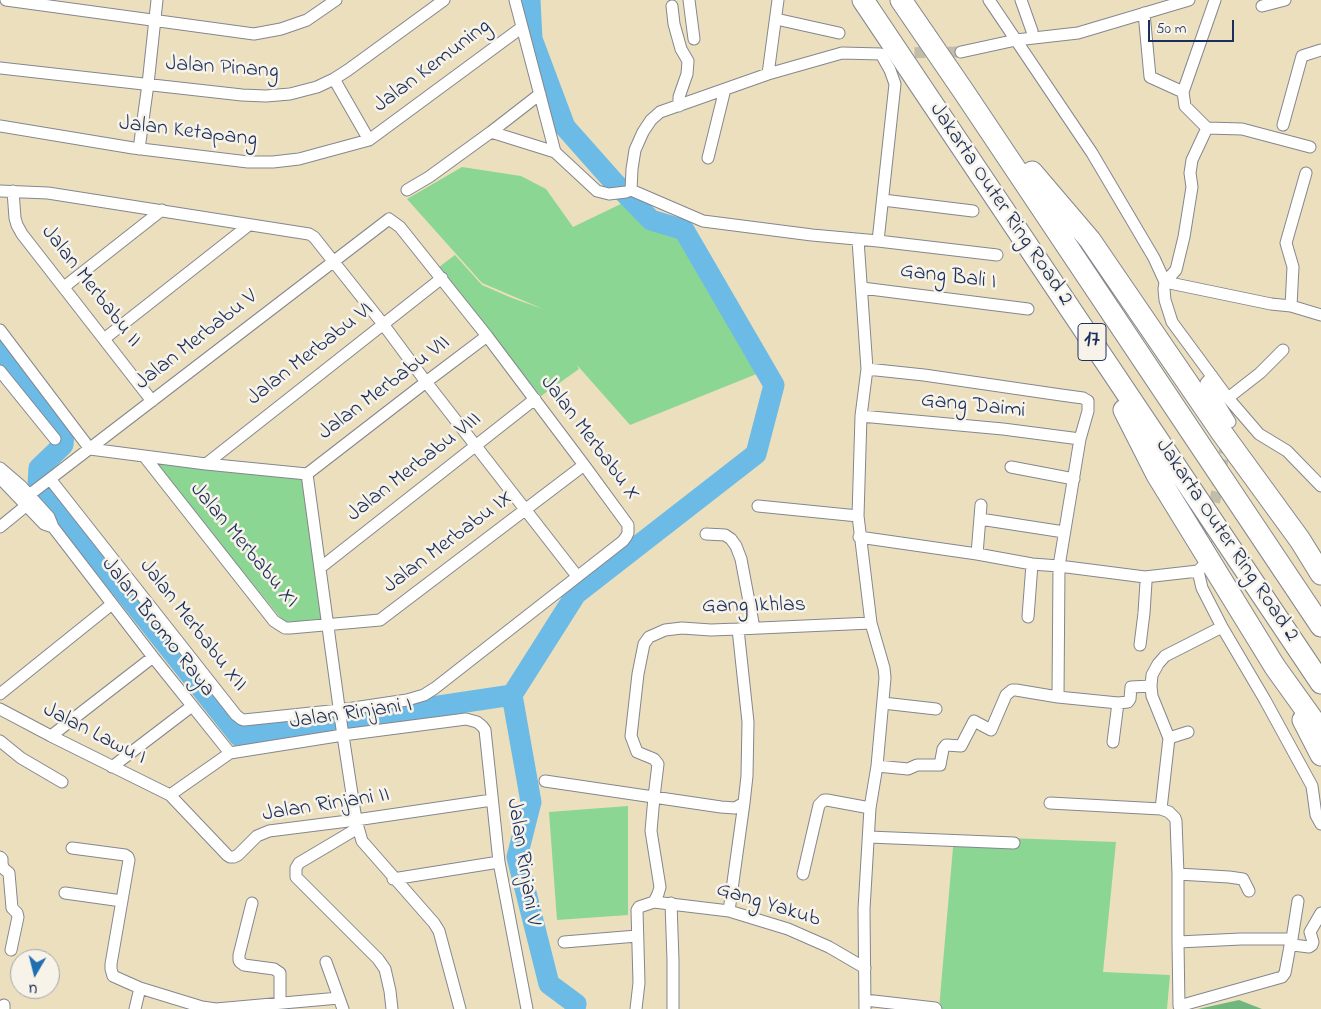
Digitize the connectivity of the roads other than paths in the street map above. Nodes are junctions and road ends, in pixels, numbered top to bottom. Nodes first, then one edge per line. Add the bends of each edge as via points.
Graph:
1 (6, 0) edge
2 (157, 0) edge
3 (336, 0) edge
4 (444, 0) edge
5 (515, 0) edge
6 (689, 0) edge
7 (778, 0) edge
8 (863, 0) edge
9 (901, 0) edge
10 (989, 0) edge
11 (1021, 0) edge
12 (1189, 0) edge
13 (1215, 0) edge
14 (1285, 0) edge
15 (672, 6) dead end
16 (1262, 6) dead end
17 (1144, 13) junction
18 (154, 20) junction
19 (776, 20) junction
20 (521, 28) junction
21 (1032, 31) dead end
22 (839, 33) dead end
23 (694, 39) dead end
24 (1016, 40) junction
25 (1321, 50) edge
26 (961, 52) tunnel mouth
27 (0, 68) edge
28 (768, 74) junction
29 (334, 79) junction
30 (148, 84) junction
31 (725, 89) junction
32 (964, 92) junction
33 (1183, 92) junction
34 (540, 94) junction
35 (679, 106) junction
36 (1283, 125) dead end
37 (0, 126) edge
38 (1207, 128) junction
39 (491, 132) junction
40 (369, 140) junction
41 (1310, 147) dead end
42 (139, 148) junction
43 (555, 152) junction
44 (708, 158) dead end
45 (1306, 173) dead end
46 (407, 190) dead end
47 (0, 191) edge
48 (13, 191) junction
49 (629, 191) junction
50 (882, 200) junction
51 (162, 210) junction
52 (973, 211) dead end
53 (389, 219) joint
54 (249, 225) junction
55 (858, 240) junction
56 (878, 241) junction
57 (997, 255) dead end
58 (333, 262) junction
59 (442, 278) junction
60 (1165, 282) junction
61 (64, 287) junction
62 (862, 288) junction
63 (1291, 306) junction
64 (1028, 309) dead end
65 (1321, 315) edge
66 (383, 324) junction
67 (1080, 324) junction
68 (0, 330) edge
69 (487, 336) junction
70 (104, 339) junction
71 (1283, 350) dead end
72 (867, 369) junction
73 (0, 371) edge
74 (1212, 376) junction
75 (426, 382) junction
76 (1228, 398) junction
77 (535, 399) junction
78 (152, 401) junction
79 (861, 416) junction
80 (1230, 422) dead end
81 (55, 439) dead end
82 (1080, 439) junction
83 (475, 446) junction
84 (90, 448) junction
85 (144, 456) junction
86 (206, 464) junction
87 (584, 465) junction
88 (1011, 467) dead end
89 (0, 468) edge
90 (307, 474) junction
91 (0, 478) edge
92 (1074, 478) junction
93 (48, 481) junction
94 (1321, 486) edge
95 (30, 497) junction
96 (981, 505) dead end
97 (758, 506) dead end
98 (525, 510) junction
99 (858, 516) junction
100 (980, 519) junction
101 (0, 527) edge
102 (1064, 532) junction
103 (706, 534) dead end
104 (859, 537) junction
105 (977, 554) junction
106 (1032, 564) junction
107 (1059, 566) junction
108 (320, 568) junction
109 (1321, 574) edge
110 (577, 576) junction
111 (1145, 577) junction
112 (112, 604) junction
113 (1028, 617) dead end
114 (871, 623) junction
115 (328, 625) junction
116 (1321, 626) edge
117 (1222, 627) junction
118 (754, 628) junction
119 (738, 630) junction
120 (1140, 645) dead end
121 (153, 657) junction
122 (1275, 666) junction
123 (1321, 683) edge
124 (1151, 686) junction
125 (0, 694) edge
126 (1058, 698) junction
127 (883, 703) junction
128 (1118, 703) junction
129 (192, 706) junction
130 (0, 709) edge
131 (936, 709) dead end
132 (340, 713) junction
133 (477, 722) joint
134 (1321, 731) edge
135 (343, 732) junction
136 (1188, 732) dead end
137 (51, 736) junction
138 (1169, 738) junction
139 (0, 741) edge
140 (1113, 742) dead end
141 (230, 753) junction
142 (1321, 755) edge
143 (112, 766) junction
144 (877, 766) junction
145 (545, 781) dead end
146 (62, 782) dead end
147 (170, 795) junction
148 (654, 796) junction
149 (492, 800) junction
150 (744, 803) junction
151 (1050, 803) dead end
152 (870, 808) junction
153 (1161, 809) junction
154 (357, 824) junction
155 (1321, 824) edge
156 (869, 837) junction
157 (1014, 843) dead end
158 (72, 848) dead end
159 (0, 857) edge
160 (499, 862) junction
161 (803, 874) dead end
162 (1178, 874) junction
163 (394, 879) junction
164 (1248, 891) dead end
165 (65, 893) dead end
166 (122, 901) junction
167 (1298, 901) dead end
168 (252, 902) dead end
169 (654, 902) junction
170 (671, 903) junction
171 (729, 911) junction
172 (1321, 913) edge
173 (637, 936) junction
174 (564, 942) dead end
175 (1178, 942) junction
176 (1292, 942) junction
177 (11, 949) edge
178 (326, 962) dead end
179 (865, 968) junction
180 (140, 988) junction
181 (280, 1002) junction
182 (341, 1003) edge
183 (865, 1005) edge
184 (1175, 1007) edge
185 (136, 1009) edge
186 (392, 1009) edge
187 (460, 1009) edge
188 (527, 1009) edge
189 (636, 1009) edge
190 (673, 1009) edge
191 (936, 1009) edge

1 - 18 street
2 - 18 street
3 - 18 street via 307,20 254,34
4 - 29 street, Jalan Pinang
5 - 20 street
6 - 23 street
7 - 19 street
8 - 67 highway, Jakarta Outer Ring Road 2 / 17
9 - 32 highway, Jakarta Outer Ring Road 2 / 17
10 - 24 street
11 - 21 street
12 - 17 street
13 - 33 street
14 - 16 street
15 - 35 street via 681,49 688,61
17 - 24 street via 1078,33
17 - 33 street via 1150,77
18 - 30 street
19 - 22 street
19 - 28 street
20 - 34 street
20 - 40 street, Jalan Kemuning
24 - 26 street
24 - 60 street via 1092,153
25 - 36 street via 1302,56
27 - 30 street, Jalan Pinang
28 - 31 street
28 - 50 street via 842,53 881,54 895,84
29 - 30 street, Jalan Pinang via 308,90 266,96
29 - 40 street
30 - 42 street
31 - 35 street
31 - 44 street
32 - 109 highway via 1090,240
32 - 116 highway, Jakarta Outer Ring Road 2 / 17
33 - 38 street via 1185,106
34 - 39 street
34 - 43 street
35 - 49 street via 660,112 643,132 635,150
37 - 42 street, Jalan Ketapang
38 - 41 street via 1242,129
38 - 60 street via 1192,160 1192,187 1176,270
39 - 43 street
39 - 46 street
40 - 42 street, Jalan Ketapang via 299,159 273,162 248,162
43 - 49 street via 597,191 609,194
45 - 63 street via 1286,244 1293,267
47 - 48 street
48 - 51 street
48 - 61 street, Jalan Merbabu II via 17,225
49 - 55 street via 703,221
50 - 52 street
50 - 56 street
51 - 54 street
51 - 61 street
53 - 58 street, Jalan Merbabu V
53 - 59 street, Jalan Merbabu X via 400,227
54 - 58 street via 312,236
54 - 70 street
55 - 56 street
55 - 62 street
56 - 57 street
58 - 66 street
58 - 78 street, Jalan Merbabu V
59 - 66 street, Jalan Merbabu VI
59 - 69 street, Jalan Merbabu X
60 - 63 street
60 - 74 street via 1165,300 1172,322
61 - 70 street, Jalan Merbabu II
62 - 64 street, Gang Bali I
62 - 72 street
63 - 65 street
66 - 75 street
66 - 86 street, Jalan Merbabu VI
67 - 122 highway via 1157,475
67 - 123 highway, Jakarta Outer Ring Road 2 / 17
68 - 84 street
69 - 75 street, Jalan Merbabu VII
69 - 77 street, Jalan Merbabu X
70 - 78 street, Jalan Merbabu II
71 - 76 street
72 - 79 street
72 - 82 street via 1083,398 1089,405
73 - 81 street
74 - 76 street
74 - 80 street via 1206,383
75 - 83 street
75 - 90 street, Jalan Merbabu VII
76 - 94 street via 1259,434 1287,451
77 - 83 street, Jalan Merbabu VIII
77 - 87 street, Jalan Merbabu X
78 - 84 street, Jalan Merbabu V
79 - 82 street, Gang Daimi
79 - 99 street
82 - 92 street
83 - 98 street
83 - 108 street, Jalan Merbabu VIII
84 - 85 street
84 - 93 street, Jalan Merbabu V
85 - 86 street
85 - 115 street, Jalan Merbabu XI via 274,621 285,628
86 - 90 street
87 - 98 street, Jalan Merbabu IX
87 - 110 street, Jalan Merbabu X via 628,525 628,533 623,541
88 - 92 street
89 - 95 street, Jalan Bromo Raya
90 - 108 street
91 - 95 street, Jalan Bromo Raya
92 - 102 street
93 - 95 street, Jalan Merbabu V
93 - 132 street, Jalan Merbabu XII via 239,718
95 - 101 street, Jalan Merbabu V
95 - 112 street, Jalan Bromo Raya via 44,524 53,527
96 - 100 street
97 - 99 street
98 - 110 street
98 - 115 street, Jalan Merbabu IX via 383,618
99 - 104 street
100 - 102 street
100 - 105 street
102 - 107 street
103 - 118 street via 725,535 736,546
104 - 105 street
104 - 114 street
105 - 106 street
106 - 107 street
106 - 113 street
107 - 111 street
107 - 126 street
108 - 115 street
110 - 132 street, Jalan Merbabu X via 424,695
111 - 117 street via 1200,569 1202,588
111 - 120 street
112 - 121 street, Jalan Bromo Raya
112 - 125 street
114 - 118 street, Gang Ikhlas
114 - 127 street via 884,668
115 - 132 street
117 - 124 street via 1165,656 1152,675
117 - 155 street via 1312,786 1316,815
118 - 119 street, Gang Ikhlas
119 - 148 street, Gang Ikhlas via 665,630 644,644 631,736 637,752 658,764
119 - 150 street via 748,722
121 - 129 street, Jalan Bromo Raya
121 - 137 street
122 - 134 highway
122 - 142 highway
124 - 128 street via 1130,687 1128,702
124 - 138 street
126 - 128 street
126 - 144 street via 1012,690 1006,695 991,730 974,721 961,746 946,744 940,765 917,765 908,769
127 - 131 street
127 - 144 street
128 - 140 street
129 - 141 street, Jalan Bromo Raya
129 - 143 street
130 - 137 street, Jalan Lawu I
132 - 135 street
133 - 135 street, Jalan Rinjani I via 466,719
133 - 149 street, Jalan Rinjani V via 485,730
135 - 141 street, Jalan Rinjani I
135 - 154 street
136 - 138 street
137 - 143 street, Jalan Lawu I
138 - 153 street
139 - 146 street via 21,758
141 - 147 street
143 - 147 street, Jalan Lawu I
144 - 152 street
145 - 148 street
147 - 154 street, Jalan Rinjani II via 230,857 238,855 257,836 269,831
148 - 150 street via 721,807 735,808
148 - 169 street via 651,831 660,887
149 - 154 street, Jalan Rinjani II
149 - 160 street, Jalan Rinjani V
150 - 171 street
151 - 153 street
152 - 156 street
152 - 161 street via 824,800 819,805
153 - 162 street via 1176,820
154 - 163 street via 362,841
154 - 186 street via 299,863 296,876 378,959 385,969
156 - 157 street
156 - 179 street via 864,910
158 - 166 street via 128,857
159 - 177 street via 3,868 9,873 12,908 18,913
160 - 163 street
160 - 188 street, Jalan Rinjani V
162 - 164 street via 1243,879
162 - 175 street
163 - 187 street via 439,931
165 - 166 street
166 - 180 street via 111,969 114,976
167 - 176 street
168 - 181 street via 239,960 244,965 274,969 280,973
169 - 170 street, Gang Yakub
169 - 173 street via 637,910
170 - 171 street, Gang Yakub
170 - 190 street
171 - 179 street, Gang Yakub via 788,929
172 - 176 street via 1310,932 1312,945
173 - 174 street
173 - 189 street via 639,983
175 - 176 street via 1241,939
175 - 184 street
176 - 184 street via 1285,973 1280,978
178 - 182 street
179 - 183 street
180 - 181 street via 202,1007
180 - 185 street
181 - 182 street
183 - 191 street

